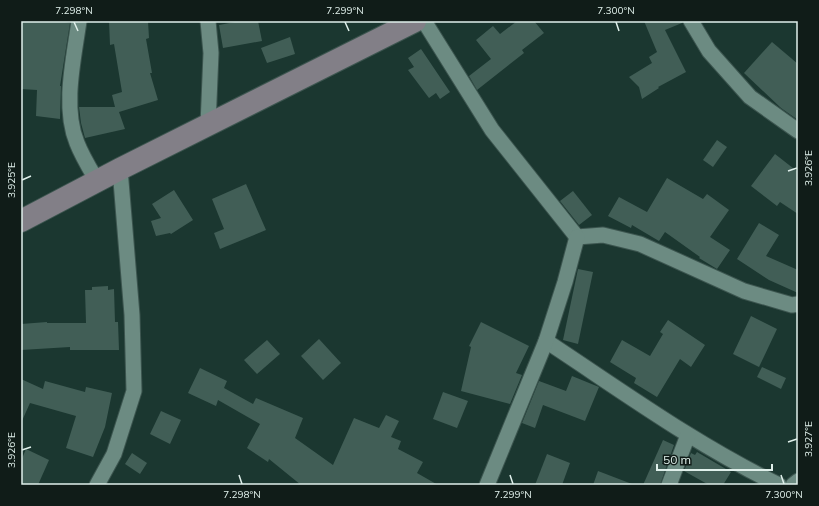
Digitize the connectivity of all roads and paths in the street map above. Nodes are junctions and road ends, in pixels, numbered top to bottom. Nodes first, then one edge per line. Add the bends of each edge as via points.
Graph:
1 (79, 21) edge
2 (208, 21) edge
3 (415, 21) edge
4 (424, 21) edge
5 (691, 21) edge
6 (208, 125) junction
7 (798, 131) edge
8 (120, 169) junction
9 (97, 181) junction
10 (21, 222) edge
11 (577, 237) junction
12 (798, 304) edge
13 (546, 341) junction
14 (688, 435) junction
15 (798, 482) edge
16 (97, 485) edge
17 (487, 485) edge
18 (669, 485) edge
19 (778, 485) edge
20 (793, 485) edge

1 - 9 street via 72,69 70,119 77,143
2 - 6 street via 211,53
3 - 6 main road
4 - 11 street via 492,130
5 - 7 street via 709,51 750,97
6 - 8 main road
8 - 9 main road
8 - 16 street via 132,315 134,391 114,454
9 - 10 main road
11 - 12 street via 603,235 640,244 744,291 792,305
11 - 13 street
13 - 14 street
13 - 17 street
14 - 18 street
14 - 19 street
15 - 20 street

